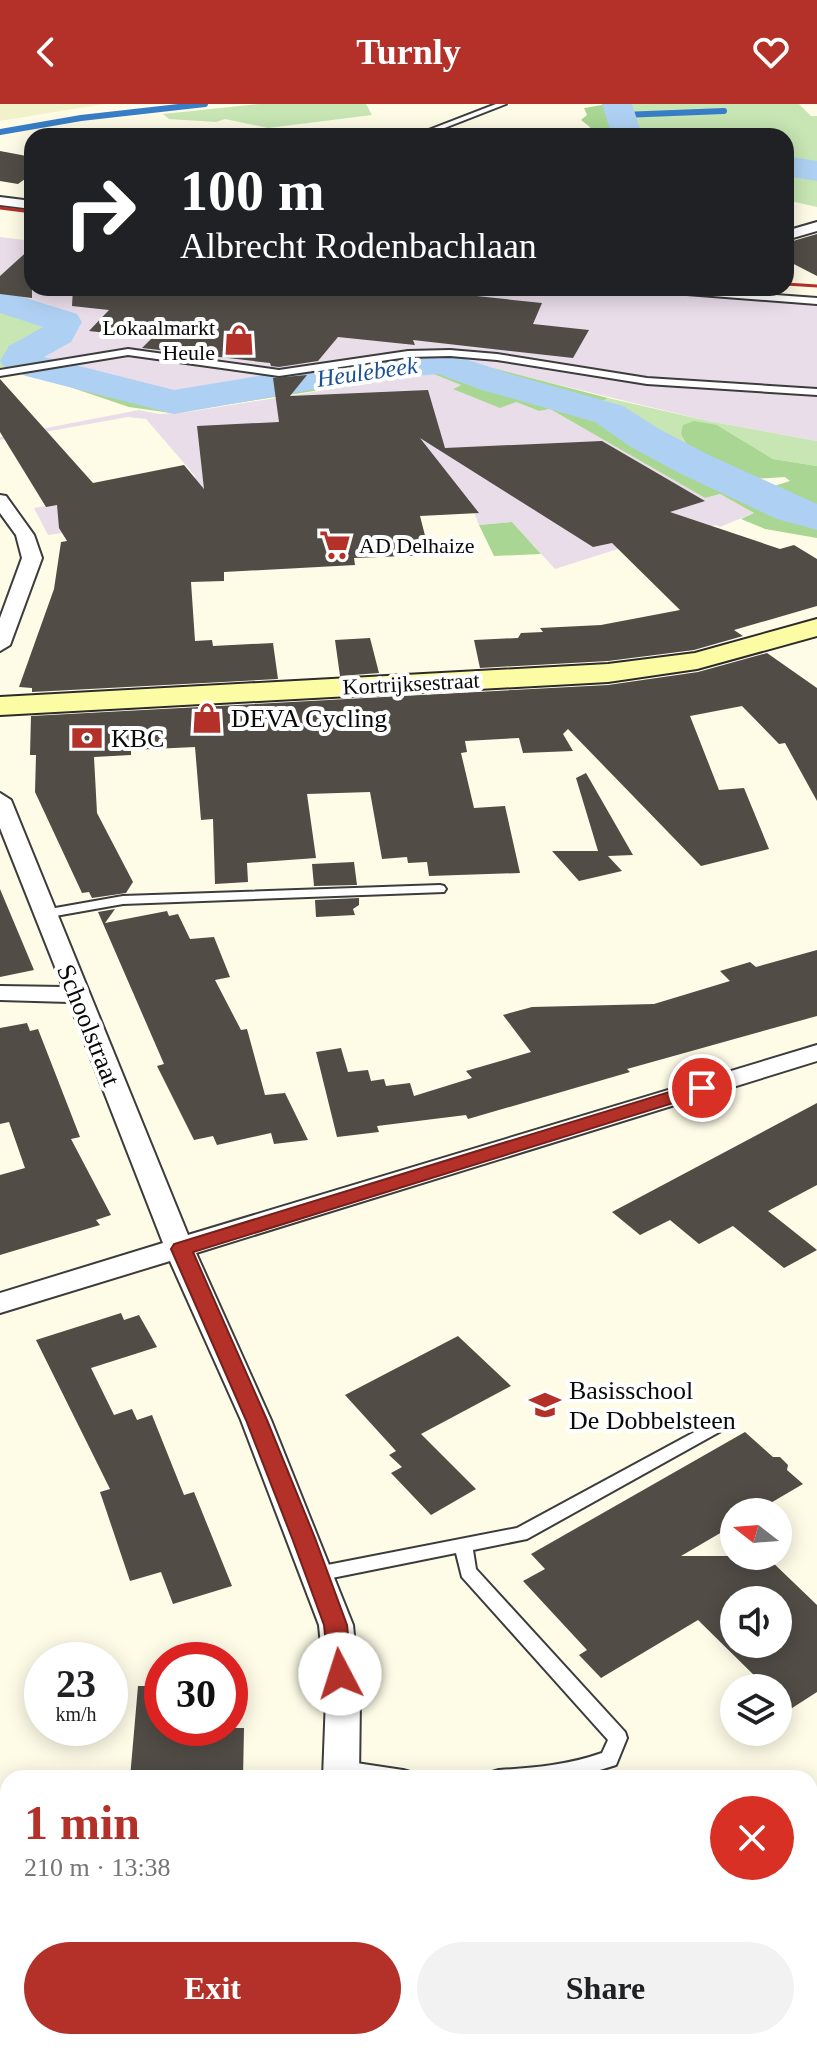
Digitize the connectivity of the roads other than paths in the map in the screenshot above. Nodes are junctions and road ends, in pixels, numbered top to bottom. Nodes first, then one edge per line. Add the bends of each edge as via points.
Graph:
1 (502, 104) edge
2 (438, 128) edge
3 (0, 201) edge
4 (24, 204) edge
5 (817, 226) edge
6 (794, 233) edge
7 (752, 296) edge
8 (817, 301) edge
9 (0, 373) edge
10 (817, 392) edge
11 (0, 500) edge
12 (812, 632) edge
13 (0, 645) edge
14 (0, 706) edge
15 (0, 800) edge
16 (440, 889) dead end
17 (44, 914) junction
18 (0, 993) edge
19 (76, 995) junction
20 (817, 1053) edge
21 (181, 1249) junction
22 (0, 1303) edge
23 (724, 1422) dead end
24 (464, 1547) junction
25 (317, 1574) junction
26 (342, 1770) edge
27 (578, 1770) edge

1 - 2 lane
3 - 4 street
5 - 6 street
7 - 8 lane
9 - 10 lane via 128,352 279,373 450,353 647,381
11 - 13 street via 25,535 32,558
12 - 14 street, Kortrijksestraat via 697,661 608,673
15 - 17 street, Schoolstraat
16 - 17 lane via 123,900
17 - 19 street, Schoolstraat
18 - 19 street
19 - 21 street, Schoolstraat
20 - 21 street
21 - 22 street
21 - 25 street, Schoolstraat
23 - 24 lane via 521,1534
24 - 25 lane
24 - 27 lane via 468,1572 618,1738 609,1759
25 - 26 street, Schoolstraat via 336,1625

